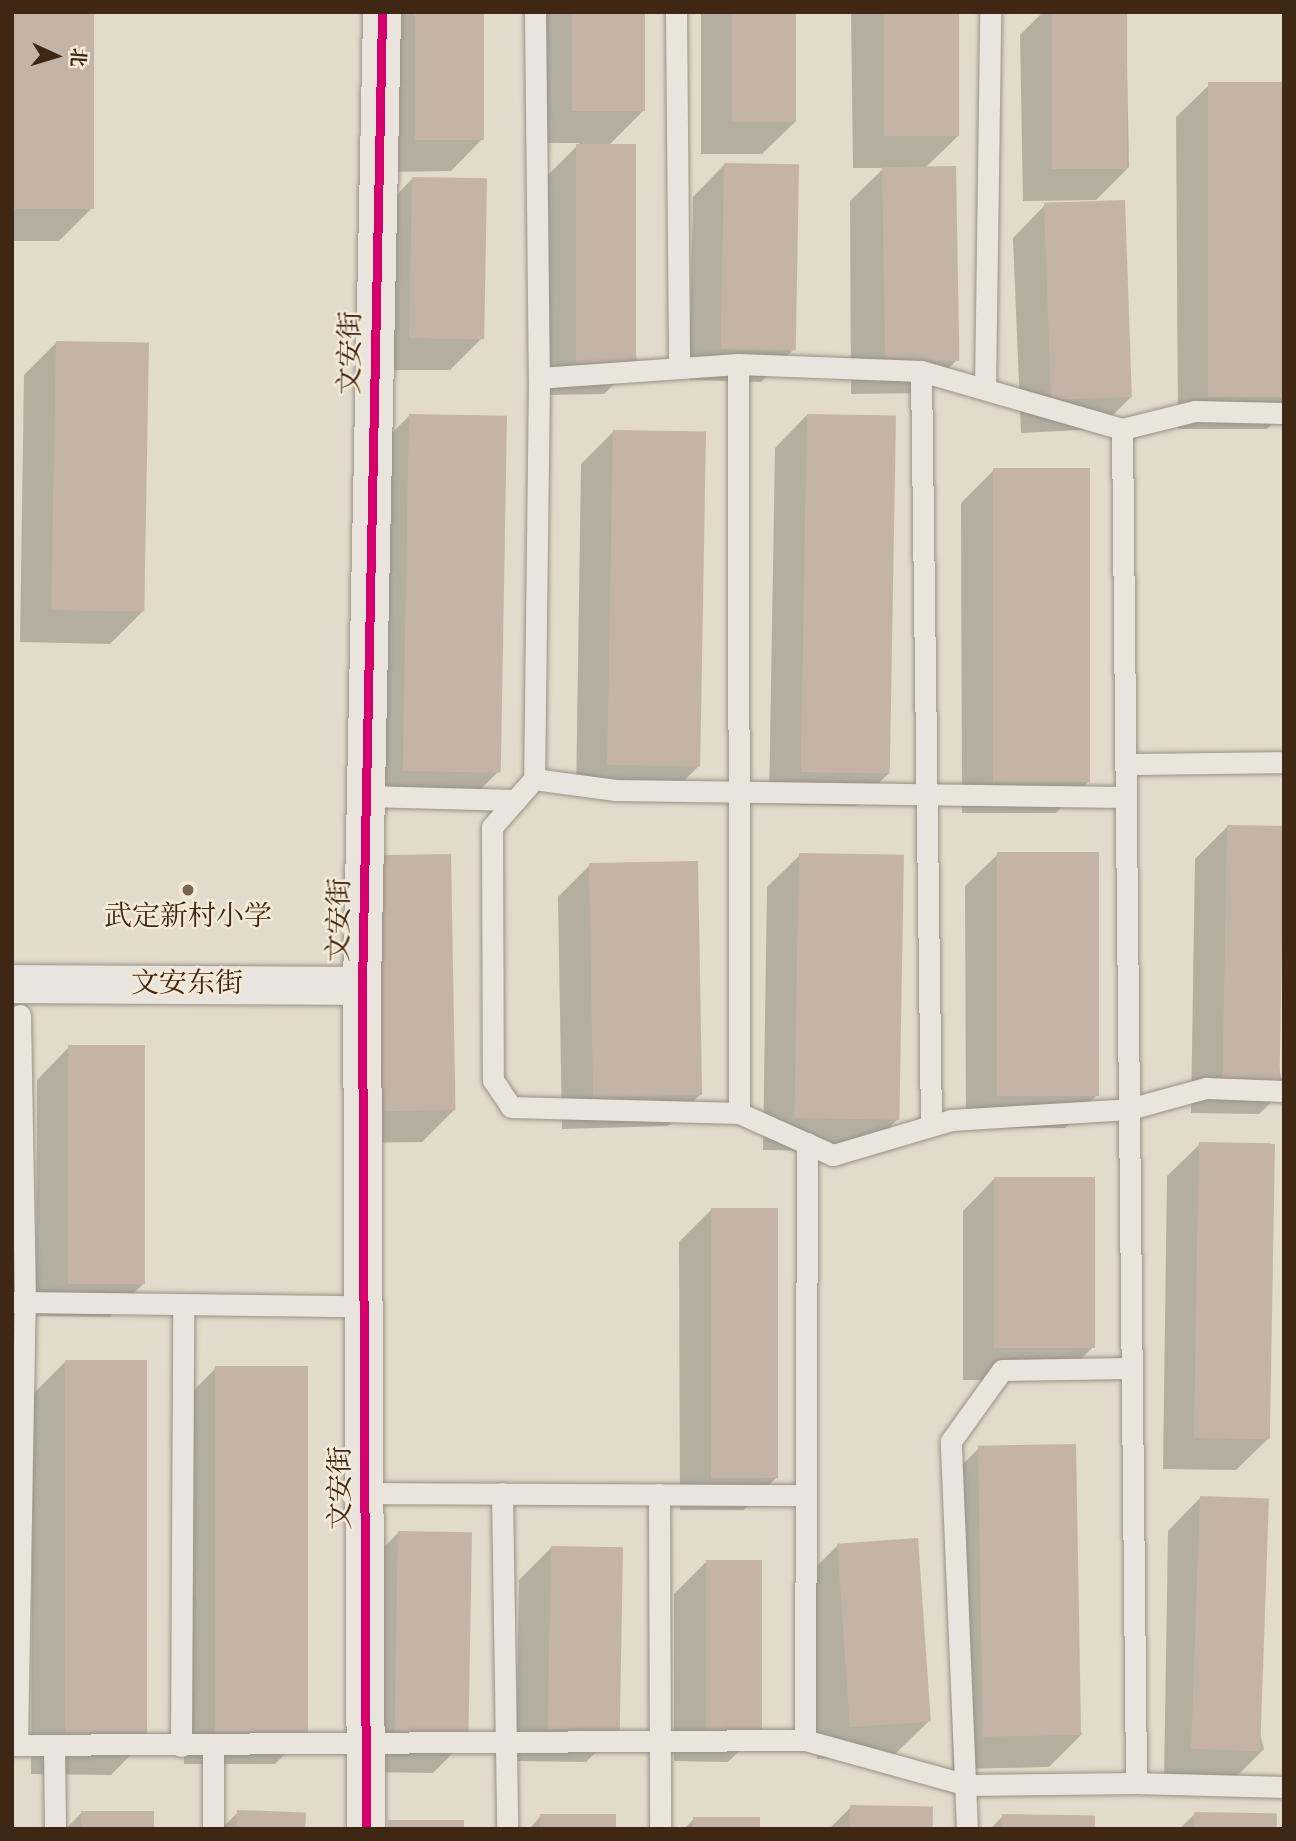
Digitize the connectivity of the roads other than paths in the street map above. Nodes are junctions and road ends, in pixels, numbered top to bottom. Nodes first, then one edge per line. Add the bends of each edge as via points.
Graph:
1 (382, 12) edge
2 (535, 12) edge
3 (676, 12) edge
4 (990, 12) edge
5 (738, 363) junction
6 (679, 366) junction
7 (921, 371) junction
8 (539, 378) junction
9 (985, 389) junction
10 (1284, 413) edge
11 (1122, 429) junction
12 (1284, 762) edge
13 (1125, 764) junction
14 (534, 779) junction
15 (738, 791) junction
16 (366, 796) junction
17 (927, 796) junction
18 (1126, 797) junction
19 (516, 800) junction
20 (362, 986) junction
21 (16, 999) edge
22 (1284, 1091) edge
23 (1129, 1109) junction
24 (739, 1113) junction
25 (931, 1125) junction
26 (807, 1143) junction
27 (19, 1302) edge
28 (183, 1304) junction
29 (364, 1306) junction
30 (1129, 1368) junction
31 (364, 1493) junction
32 (502, 1493) junction
33 (659, 1494) junction
34 (805, 1495) junction
35 (660, 1739) junction
36 (805, 1740) junction
37 (505, 1743) junction
38 (15, 1745) edge
39 (54, 1745) junction
40 (181, 1746) junction
41 (213, 1746) junction
42 (366, 1746) junction
43 (1136, 1783) junction
44 (967, 1785) junction
45 (1284, 1787) edge
46 (55, 1829) edge
47 (213, 1829) edge
48 (366, 1829) edge
49 (507, 1829) edge
50 (660, 1829) edge
51 (967, 1829) edge

1 - 16 street, 文安街
2 - 8 lane
3 - 6 lane
4 - 9 lane
5 - 6 lane
5 - 7 lane
5 - 15 lane
6 - 8 lane
7 - 9 lane
7 - 17 lane
8 - 14 lane
9 - 11 lane
10 - 11 lane via 1195,411
11 - 13 lane
12 - 13 lane
13 - 18 lane
14 - 15 lane via 615,790
14 - 19 lane
15 - 17 lane
15 - 24 lane
16 - 19 lane
16 - 20 street, 文安街
17 - 18 lane
17 - 25 lane
18 - 23 lane
19 - 24 lane via 492,828 493,1080 511,1107
20 - 21 street, 文安东街
20 - 29 street, 文安街
21 - 27 lane
22 - 23 lane via 1206,1088
23 - 25 lane
23 - 30 lane
24 - 26 lane
25 - 26 lane via 833,1155
26 - 34 lane
27 - 28 lane
27 - 38 lane
28 - 29 lane
28 - 40 lane
29 - 31 street, 文安街
30 - 43 lane
30 - 44 lane via 1002,1370 951,1441
31 - 32 lane
31 - 42 street, 文安街
32 - 33 lane
32 - 37 lane
33 - 34 lane
33 - 35 lane
34 - 36 lane
35 - 36 lane
35 - 37 lane
35 - 50 lane
36 - 44 lane
37 - 42 lane
37 - 49 lane
38 - 39 lane
39 - 40 lane
39 - 46 lane
40 - 41 lane
41 - 42 lane
41 - 47 lane
42 - 48 street, 文安街
43 - 44 lane
43 - 45 lane
44 - 51 lane

